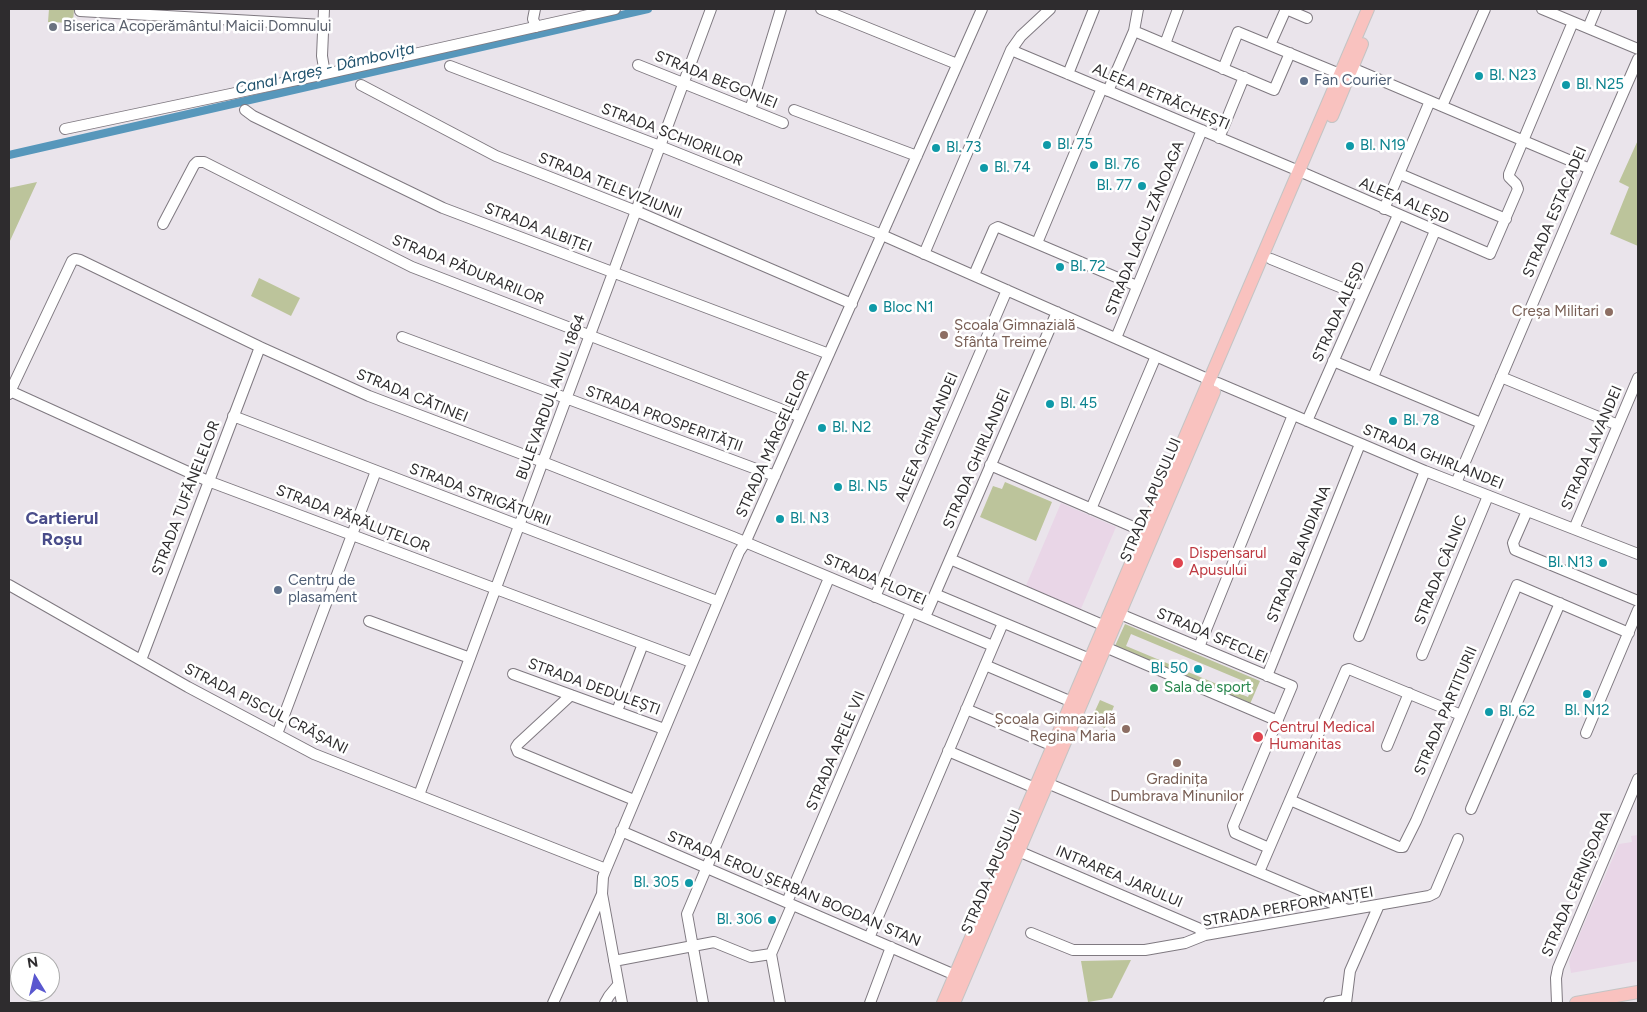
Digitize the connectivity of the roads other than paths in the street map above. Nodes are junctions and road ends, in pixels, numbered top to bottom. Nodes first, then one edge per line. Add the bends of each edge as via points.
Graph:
1 (242, 9) edge
2 (324, 9) edge
3 (535, 9) edge
4 (615, 9) edge
5 (711, 9) edge
6 (781, 9) edge
7 (821, 9) edge
8 (982, 9) edge
9 (1050, 9) edge
10 (1094, 9) edge
11 (1138, 9) edge
12 (1178, 9) edge
13 (1286, 9) edge
14 (1368, 9) edge
15 (1377, 9) edge
16 (1485, 9) edge
17 (1542, 9) edge
18 (1596, 9) edge
19 (603, 10) edge
20 (80, 11) dead end
21 (118, 11) edge
22 (181, 13) edge
23 (1307, 18) dead end
24 (242, 20) junction
25 (1573, 22) junction
26 (323, 25) junction
27 (536, 27) junction
28 (1588, 28) junction
29 (1134, 31) junction
30 (1165, 44) junction
31 (1270, 45) junction
32 (1638, 49) edge
33 (1010, 50) junction
34 (1290, 53) junction
35 (1638, 58) edge
36 (957, 64) junction
37 (638, 65) dead end
38 (450, 66) dead end
39 (1352, 68) junction
40 (1223, 69) junction
41 (326, 74) junction
42 (1068, 74) junction
43 (1340, 74) junction
44 (1244, 78) junction
45 (684, 83) junction
46 (361, 85) dead end
47 (1105, 90) junction
48 (1430, 101) junction
49 (1442, 106) junction
50 (245, 110) dead end
51 (750, 110) junction
52 (794, 110) dead end
53 (782, 123) dead end
54 (65, 129) dead end
55 (1202, 130) junction
56 (1219, 138) junction
57 (1523, 140) junction
58 (660, 146) junction
59 (917, 156) junction
60 (1590, 169) junction
61 (1303, 173) junction
62 (1400, 174) junction
63 (1384, 209) junction
64 (636, 211) junction
65 (1398, 215) junction
66 (1506, 218) junction
67 (163, 224) dead end
68 (1435, 231) junction
69 (882, 235) junction
70 (1037, 243) junction
71 (924, 254) junction
72 (1271, 259) junction
73 (613, 273) junction
74 (974, 275) junction
75 (1137, 286) junction
76 (1007, 290) junction
77 (1362, 296) junction
78 (852, 304) junction
79 (1056, 312) junction
80 (590, 335) junction
81 (402, 337) dead end
82 (1116, 338) junction
83 (260, 347) junction
84 (829, 354) junction
85 (1156, 356) junction
86 (1334, 361) junction
87 (1373, 377) junction
88 (1500, 377) junction
89 (1638, 378) edge
90 (1214, 381) junction
91 (1636, 391) edge
92 (10, 393) edge
93 (566, 399) junction
94 (233, 416) junction
95 (1293, 416) junction
96 (801, 418) junction
97 (1307, 421) junction
98 (1482, 423) junction
99 (1618, 425) junction
100 (1360, 444) junction
101 (542, 462) junction
102 (990, 465) junction
103 (376, 471) junction
104 (1425, 471) junction
105 (775, 476) junction
106 (208, 481) junction
107 (1456, 483) junction
108 (1488, 496) junction
109 (1091, 509) junction
110 (1527, 511) junction
111 (519, 525) junction
112 (1574, 529) junction
113 (1149, 534) junction
114 (352, 535) junction
115 (745, 543) junction
116 (1638, 554) edge
117 (950, 559) junction
118 (830, 578) junction
119 (9, 584) edge
120 (495, 589) junction
121 (935, 594) junction
122 (875, 597) junction
123 (718, 601) junction
124 (1638, 601) edge
125 (1560, 603) junction
126 (1638, 610) edge
127 (912, 612) junction
128 (1115, 612) junction
129 (924, 617) junction
130 (369, 621) dead end
131 (1003, 623) junction
132 (1109, 627) junction
133 (1629, 633) junction
134 (1359, 636) dead end
135 (643, 644) junction
136 (993, 646) junction
137 (1105, 647) junction
138 (1199, 647) junction
139 (1422, 655) dead end
140 (470, 658) junction
141 (1090, 659) junction
142 (141, 660) junction
143 (691, 662) junction
144 (985, 665) junction
145 (513, 674) dead end
146 (1266, 676) junction
147 (1409, 693) junction
148 (571, 695) junction
149 (1072, 702) junction
150 (966, 709) junction
151 (617, 711) junction
152 (1461, 715) junction
153 (1278, 721) junction
154 (664, 729) junction
155 (1586, 733) dead end
156 (277, 734) junction
157 (1387, 746) dead end
158 (1057, 748) junction
159 (948, 751) junction
160 (1637, 787) edge
161 (1042, 788) junction
162 (419, 795) junction
163 (634, 800) junction
164 (1290, 800) junction
165 (1471, 809) dead end
166 (622, 831) junction
167 (1458, 839) dead end
168 (1269, 848) junction
169 (1018, 851) junction
170 (706, 867) junction
171 (606, 869) junction
172 (1259, 872) junction
173 (602, 894) junction
174 (790, 904) junction
175 (1379, 905) junction
176 (1349, 910) junction
177 (1031, 933) dead end
178 (1205, 935) junction
179 (869, 938) junction
180 (692, 946) junction
181 (891, 947) junction
182 (771, 954) junction
183 (614, 961) junction
184 (959, 977) junction
185 (618, 985) junction
186 (1638, 992) edge
187 (1346, 1002) edge
188 (553, 1003) edge
189 (605, 1003) edge
190 (622, 1003) edge
191 (703, 1003) edge
192 (780, 1003) edge
193 (870, 1003) edge
194 (943, 1003) edge
195 (954, 1003) edge
196 (1329, 1003) edge
197 (1557, 1003) edge
198 (1576, 1003) edge

1 - 24 street
2 - 26 street
3 - 27 street via 533,19
4 - 19 street
5 - 45 street, BULEVARDUL ANUL 1864
6 - 51 street
7 - 36 street
8 - 36 street, STRADA MĂRGELELOR
9 - 33 street
10 - 42 street
11 - 29 street
12 - 30 street
13 - 23 street
13 - 31 street
14 - 43 main road, STRADA APUSULUI
15 - 39 main road, STRADA APUSULUI
16 - 49 street
17 - 25 street
18 - 28 street
19 - 27 street
20 - 21 street
21 - 22 street
22 - 24 street
24 - 26 street
25 - 28 street
25 - 57 street
26 - 41 street via 322,56
27 - 41 street
28 - 32 street
29 - 30 street
29 - 47 street
30 - 40 street
31 - 34 street
31 - 40 street via 1238,32
33 - 42 street, ALEEA PETRĂCHEȘTI
33 - 71 street
34 - 43 street
34 - 44 street via 1274,90
35 - 60 street, STRADA ESTACADEI
36 - 59 street, STRADA MĂRGELELOR
37 - 45 street, STRADA BEGONIEI
38 - 58 street, STRADA SCHIORILOR
39 - 43 main road
39 - 48 street
39 - 61 main road, STRADA APUSULUI
40 - 44 street
41 - 54 street
42 - 47 street, ALEEA PETRĂCHEȘTI
43 - 61 main road, STRADA APUSULUI
44 - 56 street
45 - 51 street, STRADA BEGONIEI
45 - 58 street, BULEVARDUL ANUL 1864
46 - 64 street, STRADA TELEVIZIUNII via 496,156
47 - 55 street, ALEEA PETRĂCHEȘTI
47 - 70 street
48 - 49 street
48 - 62 street
49 - 57 street
50 - 73 street, STRADA ALBIȚEI via 443,208
51 - 53 street, STRADA BEGONIEI
52 - 59 street
55 - 56 street, ALEEA PETRĂCHEȘTI
55 - 75 street, STRADA LACUL ZĂNOAGA
56 - 61 street, ALEEA PETRĂCHEȘTI
57 - 60 street
57 - 66 street via 1509,174 1518,189
58 - 64 street, BULEVARDUL ANUL 1864
58 - 69 street, STRADA SCHIORILOR
59 - 69 street, STRADA MĂRGELELOR
60 - 88 street, STRADA ESTACADEI
61 - 63 street, ALEEA ALEȘD
61 - 72 main road, STRADA APUSULUI
61 - 90 main road, STRADA APUSULUI
62 - 63 street
62 - 66 street
63 - 65 street, ALEEA ALEȘD
64 - 73 street, BULEVARDUL ANUL 1864
64 - 78 street, STRADA TELEVIZIUNII
65 - 68 street, ALEEA ALEȘD
65 - 77 street, STRADA ALEȘD
66 - 68 street, ALEEA ALEȘD via 1490,254
67 - 80 street, STRADA PĂDURARILOR via 194,165 204,162 412,267
68 - 87 street
69 - 71 street, STRADA GHIRLANDEI
69 - 78 street, STRADA MĂRGELELOR
70 - 74 street via 996,228
70 - 75 street
71 - 74 street, STRADA GHIRLANDEI
72 - 77 street
72 - 90 main road, STRADA APUSULUI
73 - 80 street, BULEVARDUL ANUL 1864
73 - 84 street, STRADA ALBIȚEI
74 - 76 street, STRADA GHIRLANDEI
75 - 82 street, STRADA LACUL ZĂNOAGA
76 - 79 street, STRADA GHIRLANDEI
76 - 122 street, ALEEA GHIRLANDEI
77 - 86 street, STRADA ALEȘD
78 - 84 street, STRADA MĂRGELELOR
79 - 82 street, STRADA GHIRLANDEI
79 - 102 street, STRADA GHIRLANDEI
80 - 93 street, BULEVARDUL ANUL 1864
80 - 96 street, STRADA PĂDURARILOR
81 - 93 street, STRADA PROSPERITĂȚII
82 - 85 street, STRADA GHIRLANDEI
83 - 92 street, STRADA CĂTINEI via 75,259
83 - 94 street, STRADA TUFĂNELELOR
83 - 101 street, STRADA CĂTINEI via 369,396
84 - 96 street, STRADA MĂRGELELOR
85 - 90 street, STRADA GHIRLANDEI
85 - 109 street
86 - 87 street
86 - 97 street, STRADA ALEȘD
87 - 98 street
88 - 98 street, STRADA ESTACADEI
88 - 99 street
89 - 91 street, STRADA LAVANDEI
90 - 95 street, STRADA GHIRLANDEI
90 - 113 main road, STRADA APUSULUI
91 - 99 street, STRADA LAVANDEI
92 - 106 street, STRADA PĂRĂLUȚELOR
93 - 101 street, BULEVARDUL ANUL 1864
93 - 105 street, STRADA PROSPERITĂȚII
94 - 103 street, STRADA STRIGĂTURII
94 - 106 street, STRADA TUFĂNELELOR
95 - 97 street, STRADA GHIRLANDEI
95 - 138 street
96 - 105 street, STRADA MĂRGELELOR
97 - 100 street, STRADA GHIRLANDEI
98 - 107 street, STRADA ESTACADEI
99 - 112 street, STRADA LAVANDEI
100 - 104 street, STRADA GHIRLANDEI
100 - 146 street, STRADA BLANDIANA
101 - 111 street, BULEVARDUL ANUL 1864
101 - 115 street, STRADA CĂTINEI
102 - 109 street
102 - 117 street, STRADA GHIRLANDEI
103 - 111 street, STRADA STRIGĂTURII
103 - 114 street
104 - 107 street, STRADA GHIRLANDEI
104 - 134 street
105 - 115 street, STRADA MĂRGELELOR
106 - 114 street, STRADA PĂRĂLUȚELOR
106 - 142 street, STRADA TUFĂNELELOR
107 - 108 street, STRADA GHIRLANDEI
108 - 110 street, STRADA GHIRLANDEI
108 - 139 street, STRADA CÂLNIC
109 - 113 street
110 - 112 street, STRADA GHIRLANDEI
110 - 124 street via 1513,543 1515,550
111 - 120 street, BULEVARDUL ANUL 1864
111 - 123 street, STRADA STRIGĂTURII
112 - 116 street, STRADA GHIRLANDEI
113 - 128 main road, STRADA APUSULUI
114 - 120 street, STRADA PĂRĂLUȚELOR
114 - 156 street
115 - 118 street, STRADA FLOTEI
115 - 123 street, STRADA MĂRGELELOR via 738,552
117 - 121 street, STRADA GHIRLANDEI
117 - 132 street
118 - 122 street, STRADA FLOTEI
118 - 170 street
119 - 142 street, STRADA PISCUL CRĂȘANI
120 - 135 street, STRADA PĂRĂLUȚELOR
120 - 140 street, BULEVARDUL ANUL 1864
121 - 129 street, STRADA GHIRLANDEI
121 - 131 street
122 - 127 street, STRADA FLOTEI
123 - 143 street, STRADA MĂRGELELOR
125 - 133 street, STRADA PARTITURII
125 - 152 street, STRADA PARTITURII via 1517,585
125 - 165 street
126 - 133 street
127 - 129 street, STRADA FLOTEI
127 - 174 street, STRADA APELE VII
128 - 132 main road, STRADA APUSULUI
128 - 138 street, STRADA SFECLEI
129 - 136 street, STRADA FLOTEI
130 - 140 street
131 - 136 street
131 - 141 street
132 - 137 main road, STRADA APUSULUI
132 - 141 main road, STRADA APUSULUI
133 - 155 street
135 - 143 street, STRADA PĂRĂLUȚELOR
135 - 151 street
136 - 144 street
137 - 153 street
137 - 158 main road, STRADA APUSULUI
138 - 146 street, STRADA SFECLEI
140 - 162 street, BULEVARDUL ANUL 1864
141 - 149 main road, STRADA APUSULUI
142 - 156 street, STRADA PISCUL CRĂȘANI
143 - 154 street, STRADA MĂRGELELOR
144 - 149 street
144 - 150 street
145 - 148 street, STRADA DEDULEȘTI
146 - 153 street, STRADA SFECLEI via 1292,686
147 - 152 street
147 - 157 street
147 - 164 street via 1346,670
148 - 151 street, STRADA DEDULEȘTI
148 - 163 street via 518,744 518,752
149 - 158 main road, STRADA APUSULUI
150 - 158 street
150 - 159 street
151 - 154 street, STRADA DEDULEȘTI
152 - 164 street, STRADA PARTITURII via 1403,848
153 - 168 street via 1233,830
154 - 163 street, STRADA MĂRGELELOR
156 - 162 street, STRADA PISCUL CRĂȘANI via 314,754
158 - 161 main road, STRADA APUSULUI
159 - 161 street
159 - 179 street
160 - 197 street, STRADA CERNIȘOARA via 1558,968
161 - 169 main road, STRADA APUSULUI
161 - 172 street
161 - 184 main road, STRADA APUSULUI
162 - 171 street, STRADA PISCUL CRĂȘANI
163 - 166 street, STRADA MĂRGELELOR
164 - 168 street
166 - 170 street, STRADA EROU ȘERBAN BOGDAN STAN
166 - 171 street, STRADA MĂRGELELOR
167 - 175 street, STRADA PERFORMANȚEI via 1433,894
168 - 172 street
169 - 178 street, INTRAREA JARULUI via 1198,928
169 - 184 main road, STRADA APUSULUI
170 - 174 street, STRADA EROU ȘERBAN BOGDAN STAN
170 - 180 street via 687,914
171 - 173 street, STRADA MĂRGELELOR
172 - 176 street
173 - 183 street, STRADA MĂRGELELOR
173 - 188 street, STRADA MĂRGELELOR
174 - 179 street, STRADA EROU ȘERBAN BOGDAN STAN
174 - 182 street, STRADA APELE VII
175 - 176 street, STRADA PERFORMANȚEI
175 - 187 street via 1350,971
176 - 178 street, STRADA PERFORMANȚEI
177 - 178 street, STRADA PERFORMANȚEI via 1069,949 1082,950 1145,950 1185,943
179 - 181 street, STRADA EROU ȘERBAN BOGDAN STAN
180 - 182 street via 714,942 751,957
180 - 183 street
180 - 191 street
181 - 184 street, STRADA EROU ȘERBAN BOGDAN STAN
181 - 193 street
182 - 192 street
183 - 185 street, STRADA MĂRGELELOR
184 - 194 main road, STRADA APUSULUI
184 - 195 main road, STRADA APUSULUI
185 - 189 street
185 - 190 street, STRADA MĂRGELELOR
186 - 198 main road
187 - 196 street

